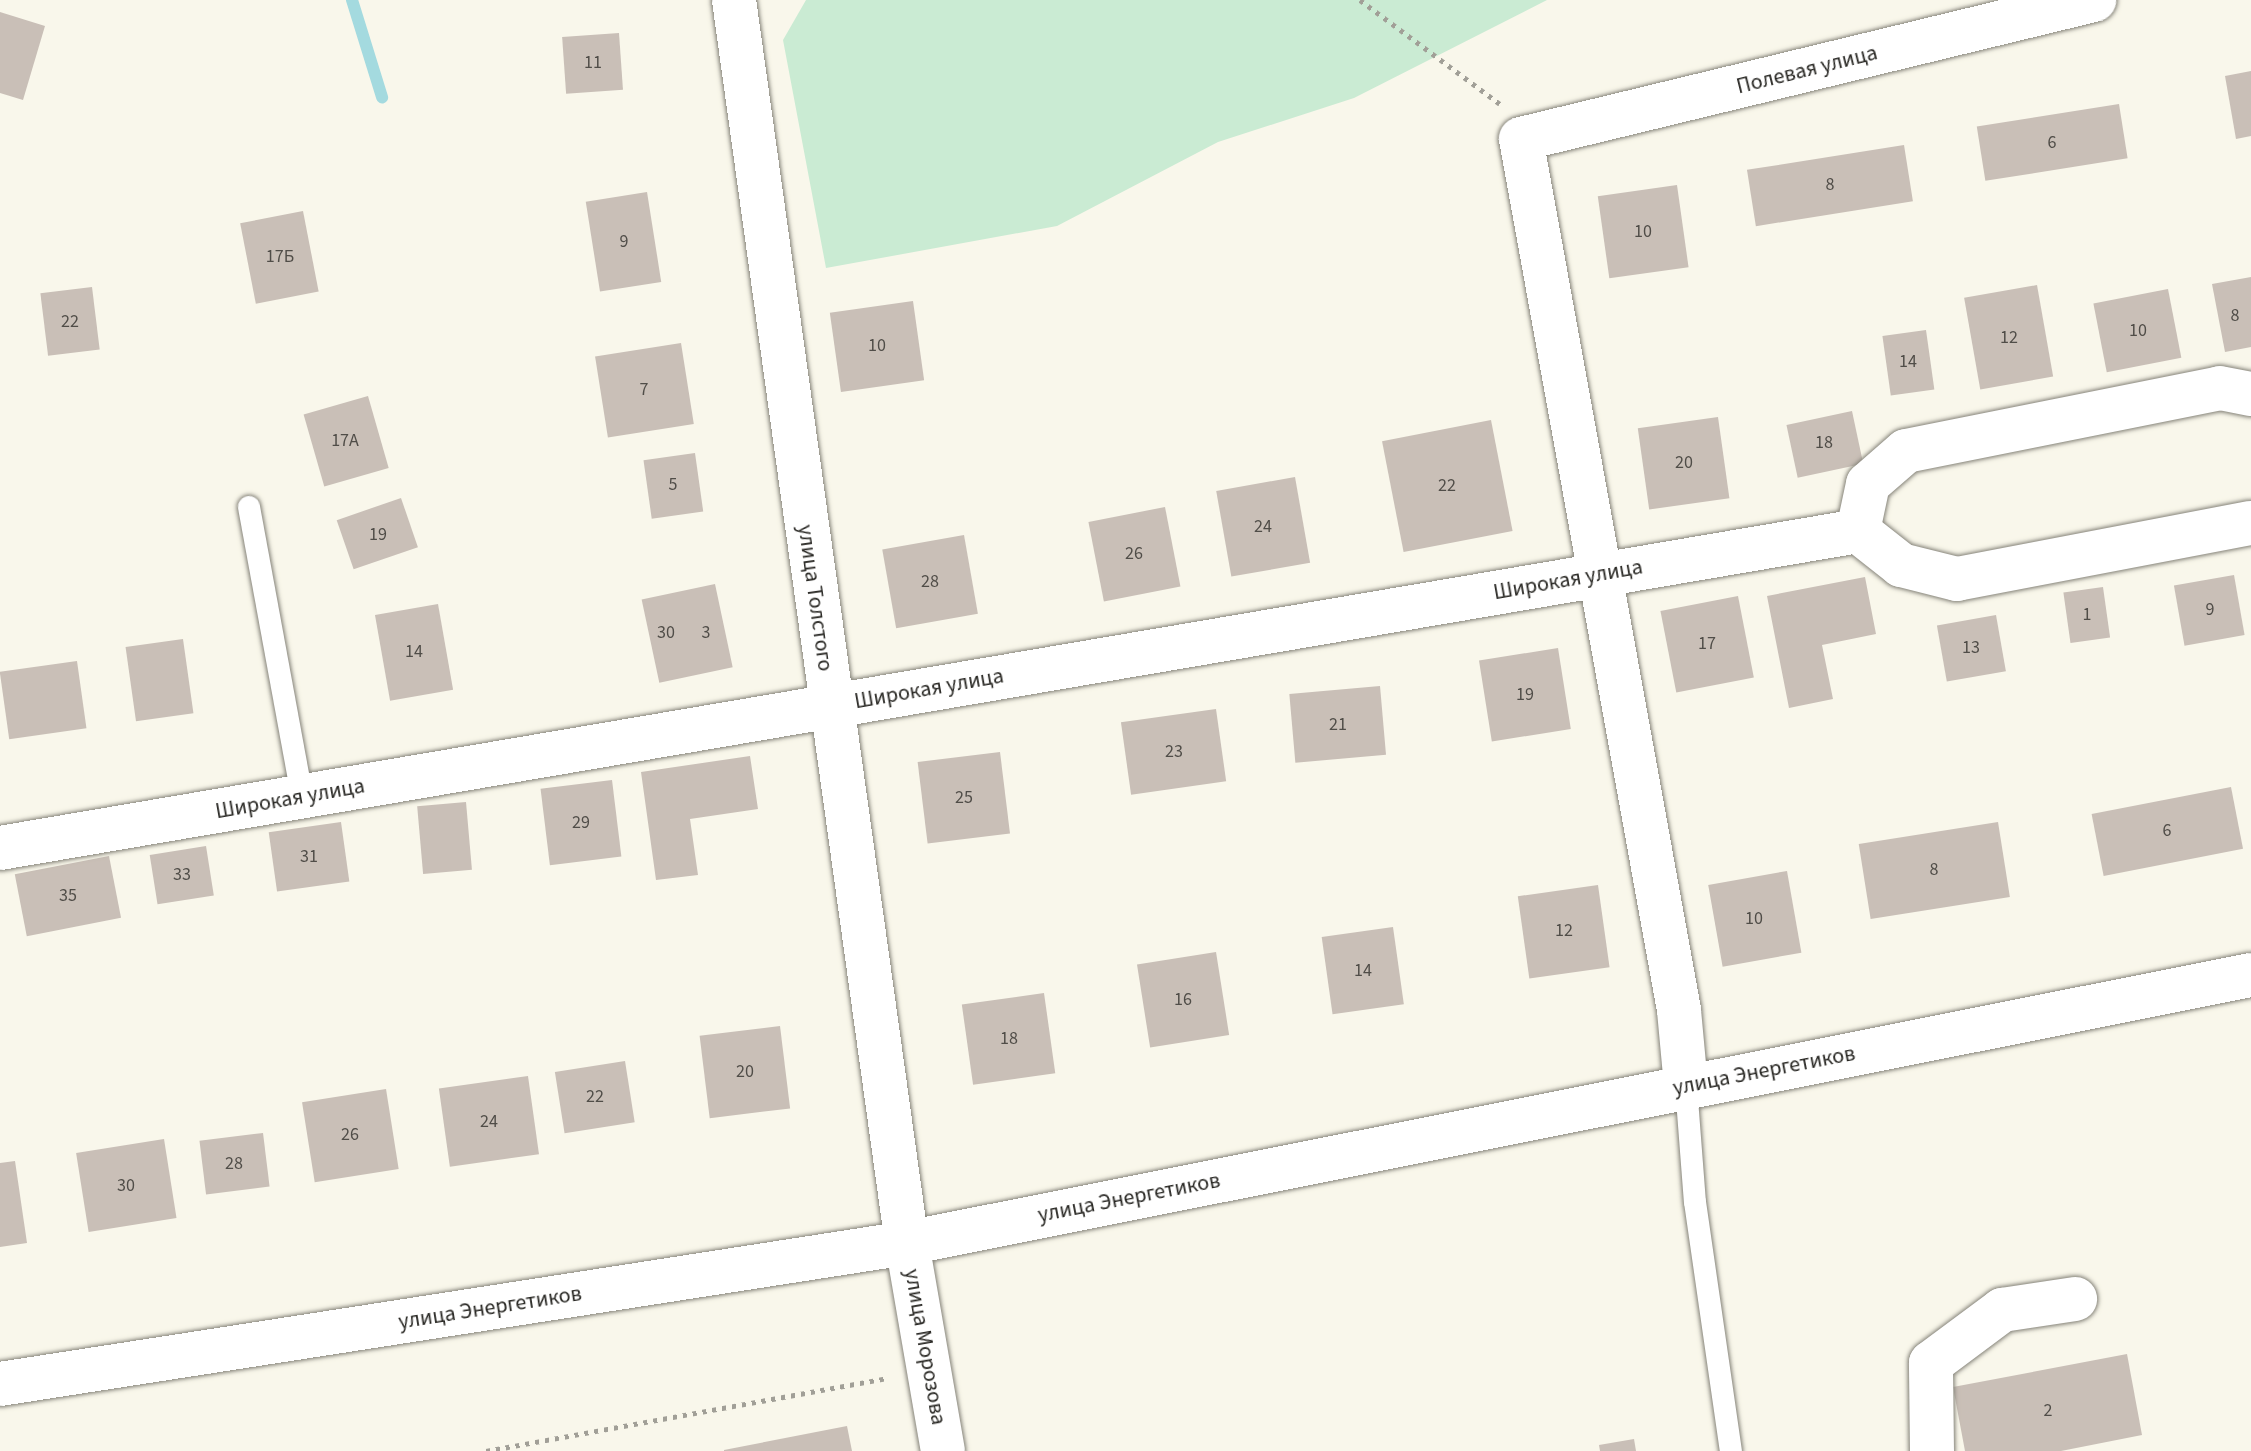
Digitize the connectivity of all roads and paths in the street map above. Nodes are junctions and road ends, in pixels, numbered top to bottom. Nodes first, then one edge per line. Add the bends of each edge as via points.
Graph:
1 (734, 0) edge
2 (1360, 0) edge
3 (2094, 0) edge
4 (1531, 136) junction
5 (2251, 394) edge
6 (249, 507) dead end
7 (2251, 523) edge
8 (1858, 531) junction
9 (1600, 575) junction
10 (830, 706) junction
11 (302, 796) junction
12 (0, 848) edge
13 (2251, 975) edge
14 (1686, 1086) junction
15 (907, 1243) junction
16 (2075, 1299) dead end
17 (928, 1371) junction
18 (0, 1384) edge
19 (486, 1451) edge
20 (943, 1451) edge
21 (1731, 1451) edge
22 (1932, 1451) edge

1 - 10 street, улица Толстого
2 - 4 path
3 - 4 street, Полевая улица
4 - 9 street
5 - 8 street via 2220,388 1906,451 1868,484
6 - 11 lane
7 - 8 street via 1957,579 1901,565
8 - 9 street, Широкая улица
9 - 10 street, Широкая улица
9 - 14 street
10 - 11 street, Широкая улица
10 - 15 street, улица Толстого
11 - 12 street, Широкая улица
13 - 14 street, улица Энергетиков
14 - 15 street, улица Энергетиков
14 - 21 lane via 1695,1202
15 - 17 street, улица Морозова
15 - 18 street, улица Энергетиков
16 - 22 street via 2002,1310 1931,1363
17 - 19 path
17 - 20 street, улица Морозова

